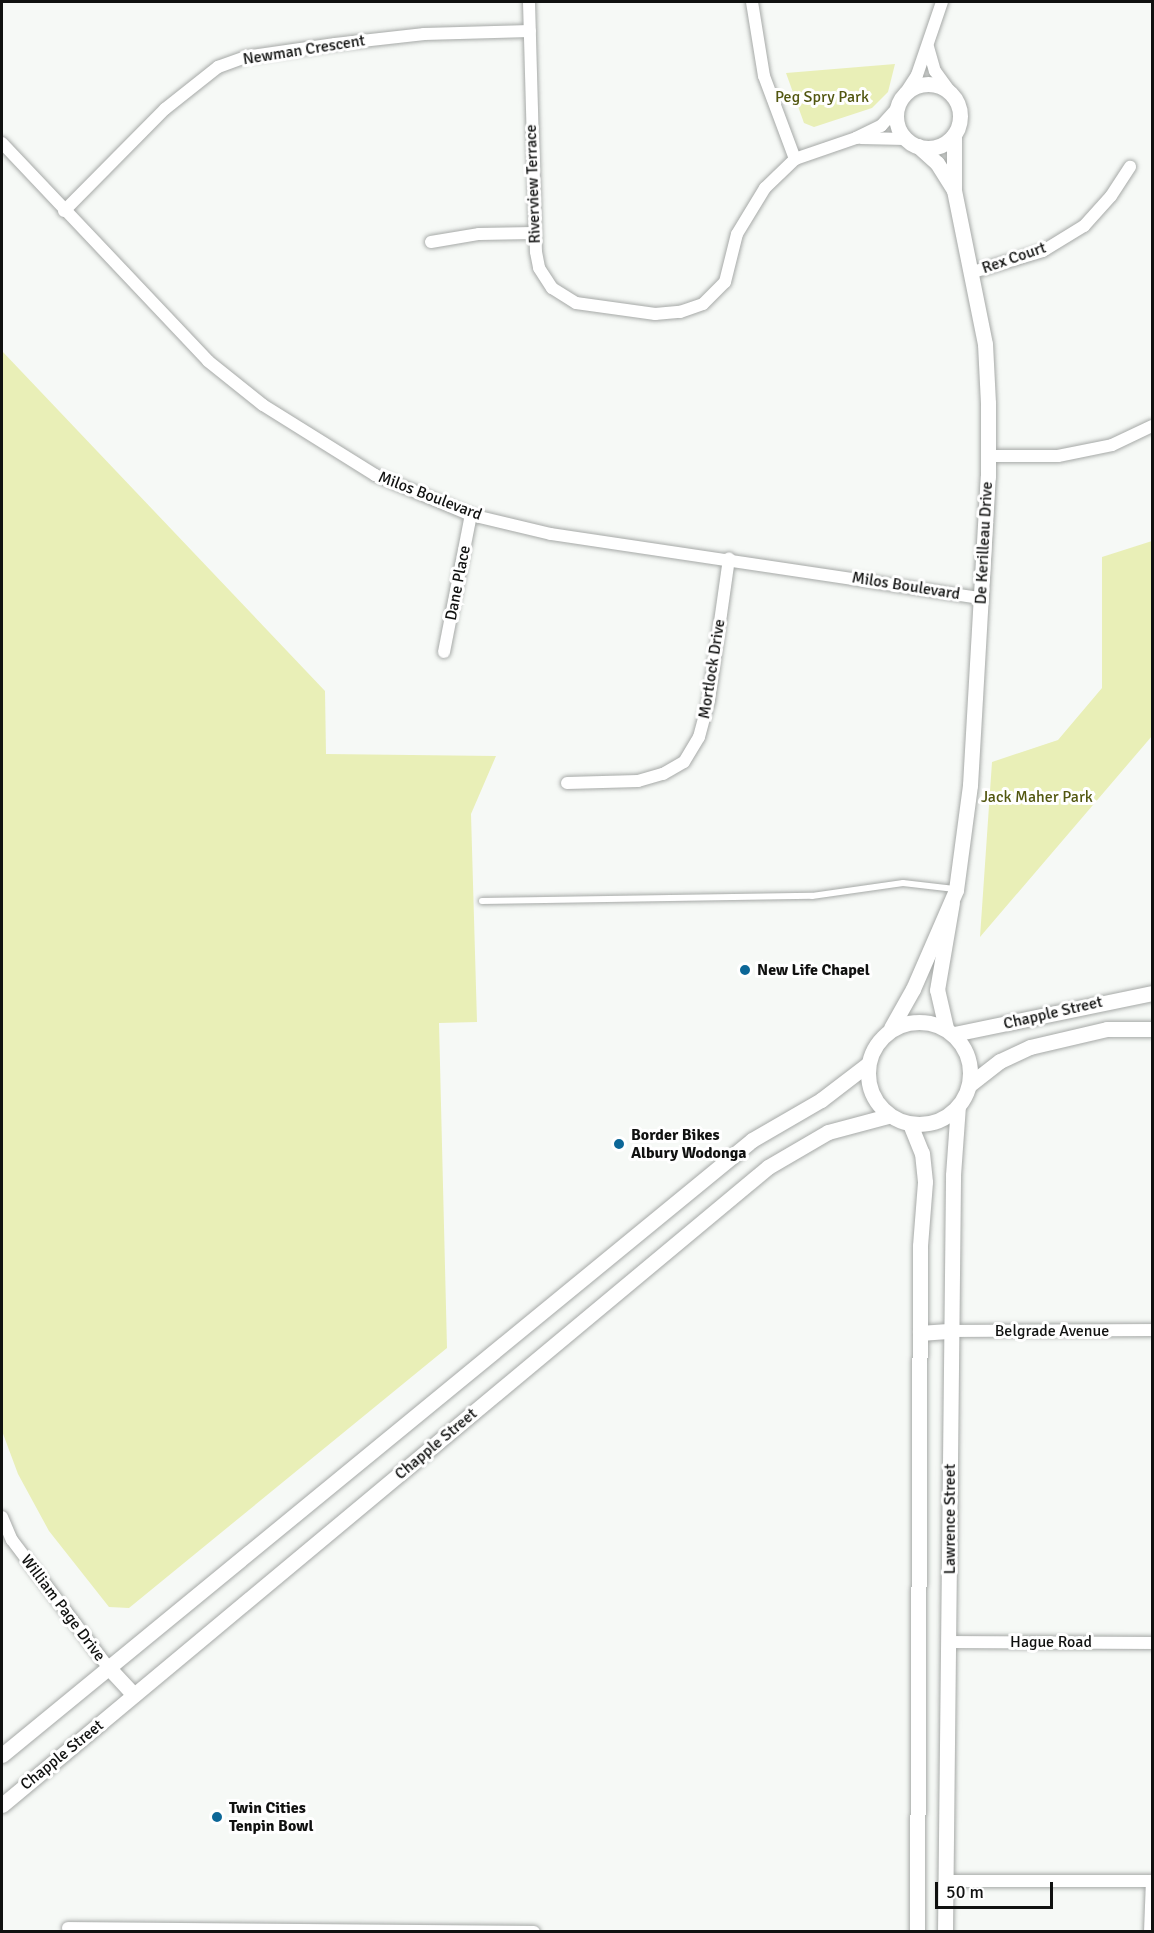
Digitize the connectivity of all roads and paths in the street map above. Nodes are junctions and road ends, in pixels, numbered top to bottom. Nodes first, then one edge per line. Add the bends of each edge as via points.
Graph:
1 (529, 2) edge
2 (752, 2) edge
3 (942, 2) edge
4 (530, 31) junction
5 (928, 47) junction
6 (906, 92) junction
7 (950, 92) junction
8 (897, 108) junction
9 (954, 135) junction
10 (856, 138) junction
11 (2, 143) edge
12 (912, 143) junction
13 (795, 159) junction
14 (1130, 167) dead end
15 (954, 190) junction
16 (64, 211) junction
17 (533, 233) junction
18 (431, 242) dead end
19 (973, 272) junction
20 (1152, 426) edge
21 (987, 456) junction
22 (471, 515) junction
23 (729, 558) junction
24 (981, 598) junction
25 (444, 652) dead end
26 (567, 783) dead end
27 (954, 893) junction
28 (482, 900) dead end
29 (1152, 993) edge
30 (891, 1029) junction
31 (1152, 1029) edge
32 (950, 1031) junction
33 (868, 1064) junction
34 (969, 1084) junction
35 (958, 1106) junction
36 (888, 1116) junction
37 (910, 1124) junction
38 (1152, 1330) edge
39 (951, 1331) junction
40 (921, 1333) junction
41 (2, 1517) edge
42 (949, 1642) junction
43 (1152, 1643) edge
44 (108, 1667) junction
45 (134, 1695) junction
46 (2, 1755) edge
47 (2, 1805) edge
48 (917, 1881) junction
49 (946, 1881) junction
50 (1152, 1881) edge
51 (68, 1928) dead end
52 (149, 1930) edge
53 (534, 1932) edge
54 (917, 1932) edge
55 (945, 1932) edge
56 (1150, 1932) edge

1 - 4 street, Riverview Terrace
2 - 13 street via 761,66
3 - 5 street
4 - 16 street, Newman Crescent via 424,34 346,43 245,57 218,67 185,90
4 - 17 street, Riverview Terrace
5 - 6 street
5 - 7 street via 935,70
6 - 7 street via 933,84
6 - 8 street
7 - 9 street via 959,108
8 - 10 street, Riverview Terrace via 880,126
8 - 12 street via 896,119
9 - 12 street via 938,147
9 - 15 street, De Kerilleau Drive
10 - 12 street, Riverview Terrace
10 - 13 street, Riverview Terrace
11 - 16 street, Milos Boulevard
12 - 15 street, De Kerilleau Drive via 937,163
13 - 17 street, Riverview Terrace via 765,188 743,221 725,282 714,296 692,309 656,314 564,298 539,268
14 - 19 street, Rex Court via 1112,196 1084,226 1043,251
15 - 19 street, De Kerilleau Drive
16 - 22 street, Milos Boulevard via 177,332 256,400 375,475
17 - 18 street via 479,234
19 - 21 street, De Kerilleau Drive via 985,344
20 - 21 street via 1112,445 1058,456
21 - 24 street, De Kerilleau Drive
22 - 23 street, Milos Boulevard via 551,534
22 - 25 street, Dane Place
23 - 24 street, Milos Boulevard
23 - 26 street, Mortlock Drive via 709,699 699,737 684,762 663,774 638,781
24 - 27 street, De Kerilleau Drive via 970,785
27 - 28 lane via 903,883 812,896
27 - 30 street, De Kerilleau Drive
27 - 32 street, De Kerilleau Drive via 937,990
29 - 32 street, Chapple Street
30 - 32 street via 923,1021
30 - 33 street via 872,1050
31 - 34 street, Chapple Street via 1107,1029 1030,1047
32 - 34 street via 968,1057
33 - 36 street via 872,1096
33 - 44 street via 821,1100 752,1140
34 - 35 street
35 - 37 street via 936,1121
35 - 39 street, Lawrence Street
36 - 37 street
36 - 45 street, Chapple Street via 815,1137 768,1167
37 - 40 street, Lawrence Street via 922,1154 925,1182 920,1246
38 - 39 street, Belgrade Avenue
39 - 40 street
39 - 42 street, Lawrence Street
40 - 48 street, Lawrence Street
41 - 44 street, William Page Drive via 12,1540
42 - 43 street, Hague Road
42 - 49 street, Lawrence Street
44 - 45 street
44 - 46 street
45 - 47 street, Chapple Street
48 - 49 street
48 - 54 street, Lawrence Street
49 - 50 street
49 - 55 street, Lawrence Street
50 - 56 street
51 - 52 street
52 - 53 street

